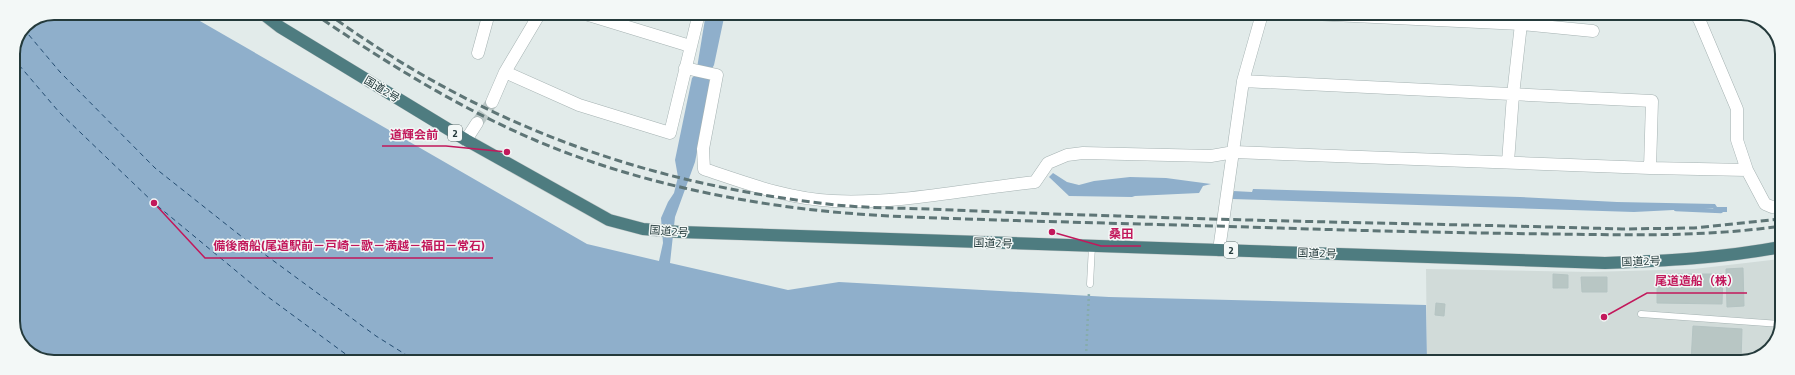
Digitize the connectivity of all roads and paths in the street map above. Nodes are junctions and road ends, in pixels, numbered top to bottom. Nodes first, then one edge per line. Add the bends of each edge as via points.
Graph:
1 (271, 20) edge
2 (486, 20) edge
3 (536, 20) edge
4 (605, 20) edge
5 (697, 20) edge
6 (1260, 20) edge
7 (1523, 20) edge
8 (1529, 20) edge
9 (1699, 20) edge
10 (1593, 31) dead end
11 (690, 46) junction
12 (478, 53) dead end
13 (685, 68) junction
14 (505, 72) junction
15 (1243, 81) junction
16 (1513, 95) junction
17 (492, 102) tunnel mouth
18 (477, 123) tunnel mouth
19 (466, 140) junction
20 (1234, 152) junction
21 (1508, 162) junction
22 (1650, 168) junction
23 (1747, 170) junction
24 (1775, 207) edge
25 (1092, 246) junction
26 (1775, 248) edge
27 (1219, 250) junction
28 (1090, 284) joint
29 (1641, 314) dead end
30 (1775, 324) edge
31 (1086, 355) edge

1 - 19 highway, 国道2号 / 2
2 - 12 street
3 - 14 street
4 - 11 street
5 - 11 street
6 - 15 street
7 - 16 street
8 - 10 street
9 - 23 street via 1737,109 1737,140
11 - 13 street
13 - 14 street via 670,133 579,105
13 - 20 street via 717,75 703,149 704,169 776,192 825,200 892,201 1035,182 1048,163 1067,155 1084,153 1211,156
14 - 17 street
15 - 16 street
15 - 20 street
16 - 21 street
16 - 22 street via 1652,101
18 - 19 street
19 - 25 highway, 国道2号 / 2 via 609,220 643,229
20 - 21 street
20 - 27 street
21 - 22 street
22 - 23 street
23 - 24 street via 1765,204
25 - 27 highway, 国道2号 / 2
25 - 28 lane
26 - 27 highway, 国道2号 / 2 via 1733,255 1605,263
28 - 31 path
29 - 30 lane

